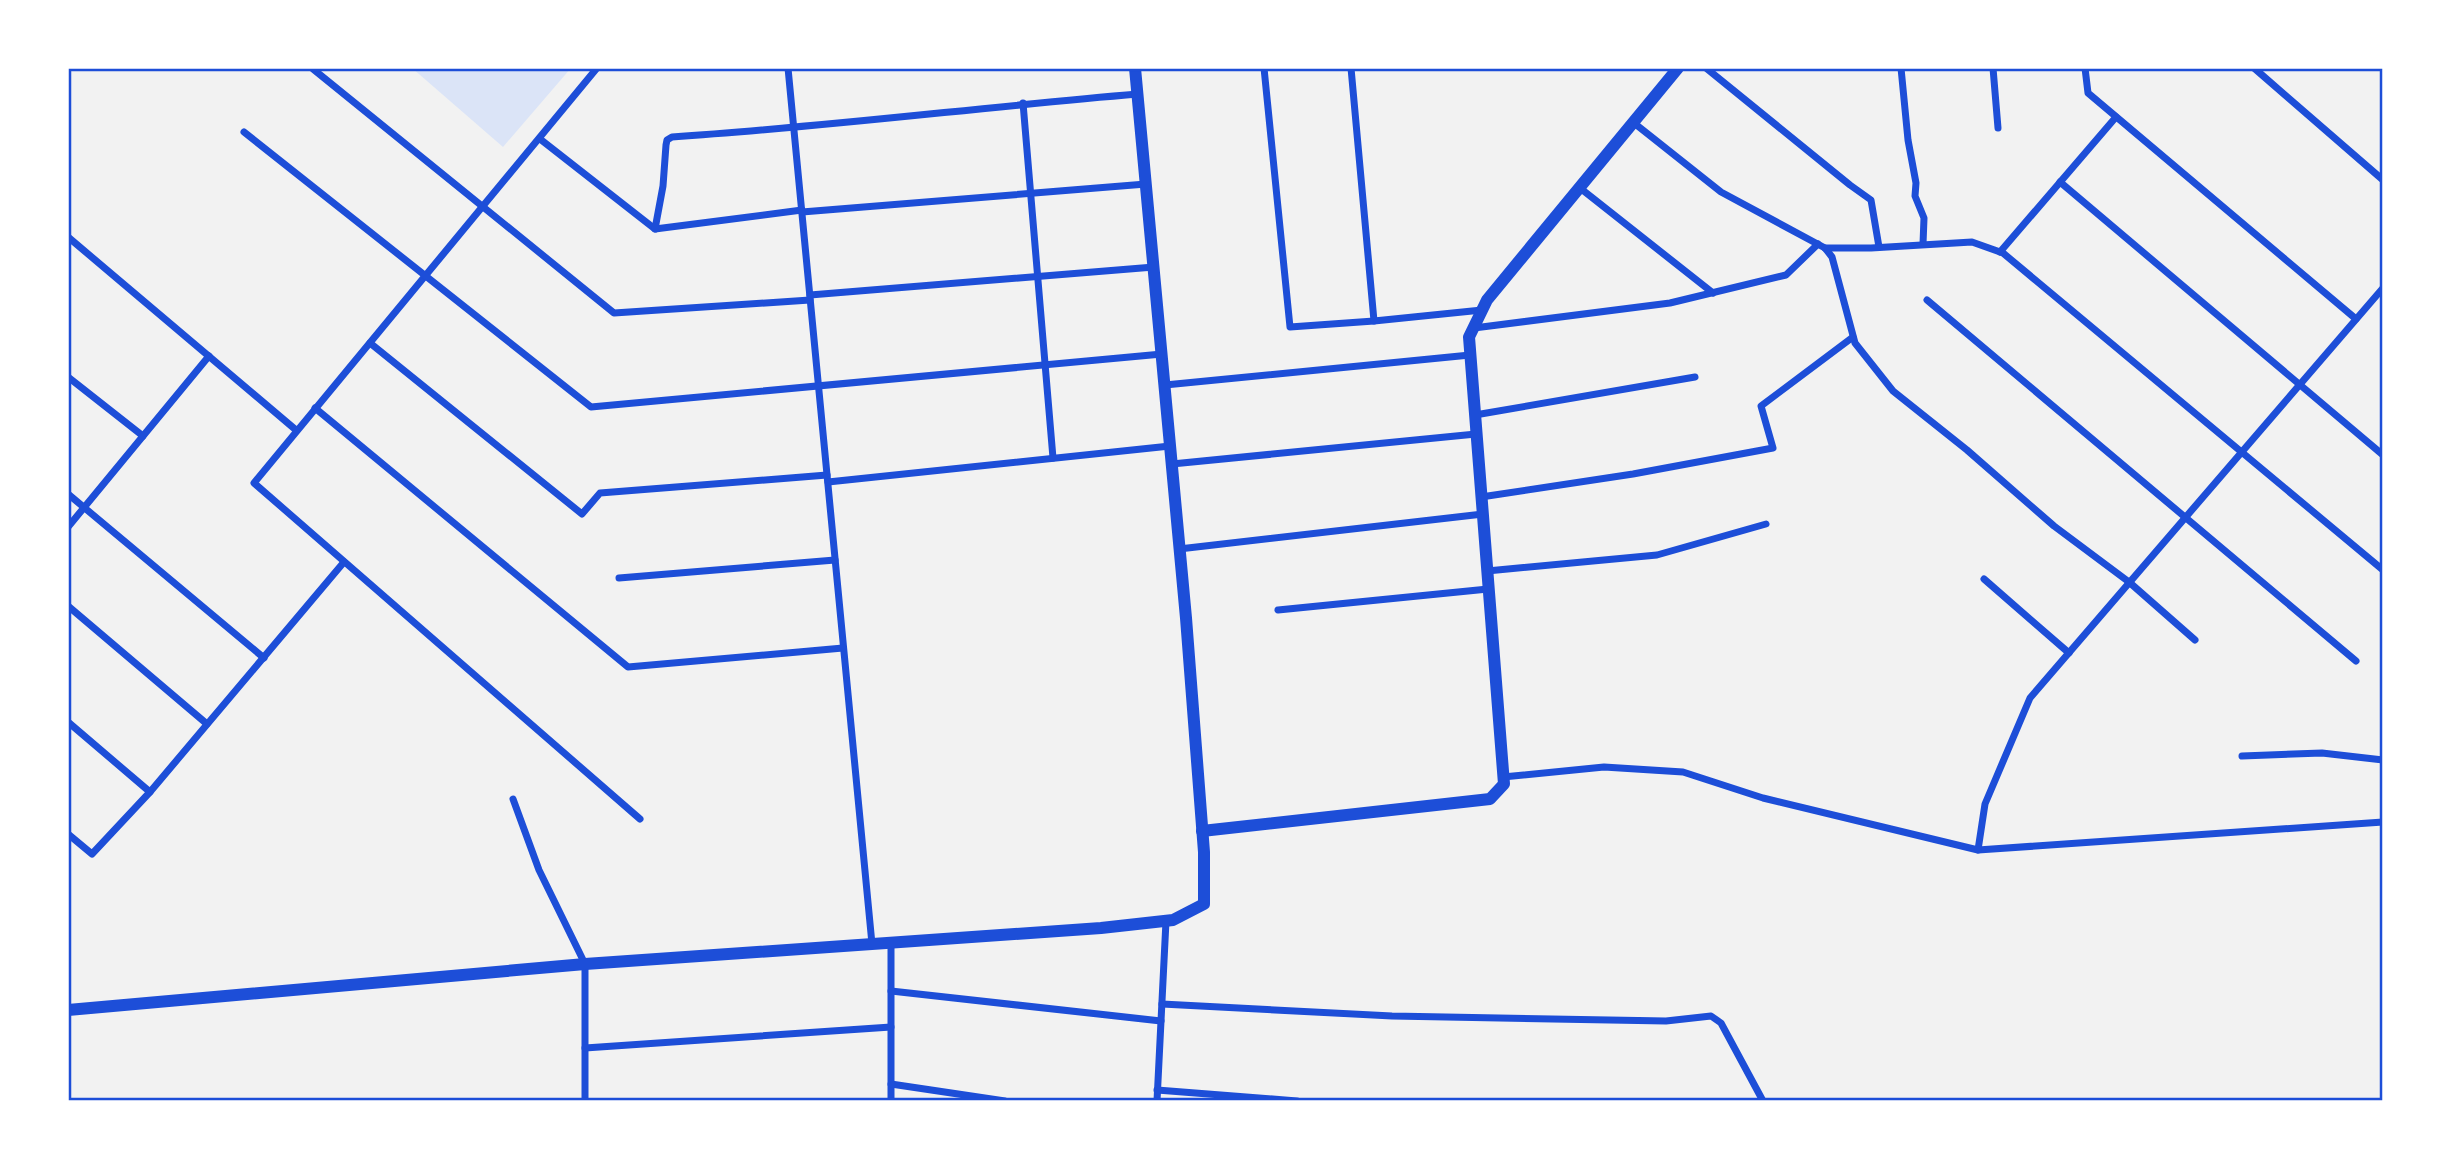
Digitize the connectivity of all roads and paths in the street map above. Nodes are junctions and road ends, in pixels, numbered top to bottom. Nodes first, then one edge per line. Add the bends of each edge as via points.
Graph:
1 (597, 68) edge
2 (788, 68) edge
3 (1135, 68) edge
4 (1264, 68) edge
5 (1351, 68) edge
6 (1678, 68) edge
7 (1706, 68) edge
8 (1901, 68) edge
9 (1993, 68) edge
10 (2085, 68) edge
11 (2253, 68) edge
12 (313, 69) edge
13 (1138, 94) junction
14 (1023, 103) junction
15 (2116, 117) junction
16 (1634, 123) junction
17 (1998, 128) dead end
18 (794, 129) junction
19 (244, 132) dead end
20 (540, 139) junction
21 (2383, 180) edge
22 (2060, 182) junction
23 (1146, 184) junction
24 (1580, 188) junction
25 (1031, 193) junction
26 (484, 208) junction
27 (802, 211) junction
28 (655, 229) junction
29 (68, 237) edge
30 (1923, 244) junction
31 (1822, 246) junction
32 (1879, 247) junction
33 (2000, 252) junction
34 (1154, 267) junction
35 (426, 276) junction
36 (1038, 276) junction
37 (2383, 288) edge
38 (1713, 293) junction
39 (810, 297) junction
40 (1927, 300) dead end
41 (1482, 310) junction
42 (2356, 319) junction
43 (1374, 321) junction
44 (1473, 328) junction
45 (1853, 337) junction
46 (370, 343) junction
47 (1162, 354) junction
48 (1470, 355) junction
49 (209, 356) junction
50 (1045, 365) junction
51 (68, 377) edge
52 (1695, 377) dead end
53 (818, 385) junction
54 (1165, 385) junction
55 (2299, 385) junction
56 (316, 408) junction
57 (1475, 415) junction
58 (296, 430) junction
59 (1476, 434) junction
60 (143, 436) junction
61 (1171, 446) junction
62 (2242, 451) junction
63 (2383, 455) edge
64 (1053, 458) junction
65 (1172, 464) junction
66 (827, 478) junction
67 (68, 494) edge
68 (1481, 497) junction
69 (84, 507) junction
70 (1483, 514) junction
71 (2185, 517) junction
72 (1766, 524) dead end
73 (68, 527) edge
74 (1179, 549) junction
75 (835, 560) junction
76 (344, 562) junction
77 (2383, 570) edge
78 (1487, 571) junction
79 (619, 578) dead end
80 (1984, 579) dead end
81 (2129, 582) junction
82 (1488, 589) junction
83 (68, 606) edge
84 (1278, 611) dead end
85 (2195, 640) dead end
86 (844, 648) junction
87 (2069, 653) junction
88 (264, 658) junction
89 (2356, 661) dead end
90 (68, 723) edge
91 (207, 724) junction
92 (2242, 756) dead end
93 (2383, 760) edge
94 (1503, 777) junction
95 (150, 792) junction
96 (513, 799) dead end
97 (640, 819) dead end
98 (2383, 822) edge
99 (1202, 831) junction
100 (68, 834) edge
101 (1978, 850) junction
102 (1166, 920) junction
103 (891, 943) junction
104 (872, 944) junction
105 (585, 964) junction
106 (891, 991) junction
107 (1162, 1004) junction
108 (68, 1010) edge
109 (1161, 1021) junction
110 (891, 1027) junction
111 (585, 1048) junction
112 (891, 1084) junction
113 (1157, 1090) junction
114 (586, 1101) edge
115 (891, 1101) edge
116 (1005, 1101) edge
117 (1157, 1101) edge
118 (1297, 1101) edge
119 (1763, 1101) edge

1 - 20 street
2 - 18 street
3 - 13 street
4 - 43 street via 1290,327
5 - 43 street
6 - 16 street
7 - 32 street via 1871,200
8 - 30 street via 1915,197 1924,218
9 - 17 street
10 - 15 street via 2088,93
11 - 21 street
12 - 26 street
13 - 14 street
13 - 23 street
14 - 18 street
14 - 25 street
15 - 22 street
15 - 42 street
16 - 24 street
16 - 31 street via 1721,192
18 - 27 street
18 - 28 street via 667,140
19 - 35 street
20 - 26 street
20 - 28 street
22 - 33 street
22 - 55 street
23 - 25 street
23 - 34 street
24 - 38 street
24 - 41 street
25 - 27 street
25 - 36 street
26 - 35 street
26 - 39 street via 614,313
27 - 28 street
27 - 39 street
29 - 49 street
30 - 32 street
30 - 33 street via 1972,242
31 - 32 street
31 - 38 street via 1786,275
31 - 45 street via 1832,257
33 - 62 street
34 - 36 street
34 - 47 street
35 - 46 street
35 - 53 street via 591,407
36 - 39 street
36 - 50 street
37 - 42 street
38 - 44 street via 1670,303
39 - 53 street
40 - 71 street
41 - 43 street
41 - 44 street
42 - 55 street
44 - 48 street
45 - 68 street via 1761,406 1773,448
45 - 81 street via 1893,391 2054,526
46 - 56 street
46 - 66 street via 582,514 600,493
47 - 50 street
47 - 54 street
48 - 54 street
48 - 57 street
49 - 58 street
49 - 60 street
50 - 53 street
50 - 64 street
51 - 60 street
52 - 57 street
53 - 66 street
54 - 61 street
55 - 62 street
55 - 63 street
56 - 58 street
56 - 86 street via 628,667
57 - 59 street
58 - 76 street via 254,483
59 - 65 street
59 - 68 street
60 - 69 street
61 - 64 street
61 - 65 street
62 - 71 street
62 - 77 street
64 - 66 street
65 - 74 street
66 - 75 street
67 - 69 street
68 - 70 street
69 - 73 street
69 - 88 street
70 - 74 street
70 - 78 street
71 - 81 street
71 - 89 street
72 - 78 street via 1657,555
74 - 99 street
75 - 79 street
75 - 86 street
76 - 88 street
76 - 97 street
78 - 82 street
80 - 87 street
81 - 85 street
81 - 87 street
82 - 84 street
82 - 94 street
83 - 91 street
86 - 104 street
87 - 101 street via 2031,698 1985,804
88 - 91 street
90 - 95 street
91 - 95 street
92 - 93 street via 2322,753
94 - 99 street via 1504,784 1490,799
94 - 101 street via 1604,767 1683,772 1763,798
95 - 100 street via 92,854
96 - 105 street via 539,870
98 - 101 street
99 - 102 street via 1204,904
102 - 103 street
102 - 107 street
103 - 104 street
103 - 106 street
104 - 105 street
105 - 108 street
105 - 111 street
106 - 109 street
106 - 110 street
107 - 109 street
107 - 119 street via 1392,1016 1666,1021 1711,1016 1721,1023
109 - 113 street
110 - 111 street
110 - 112 street
111 - 114 street
112 - 115 street
112 - 116 street
113 - 117 street
113 - 118 street

